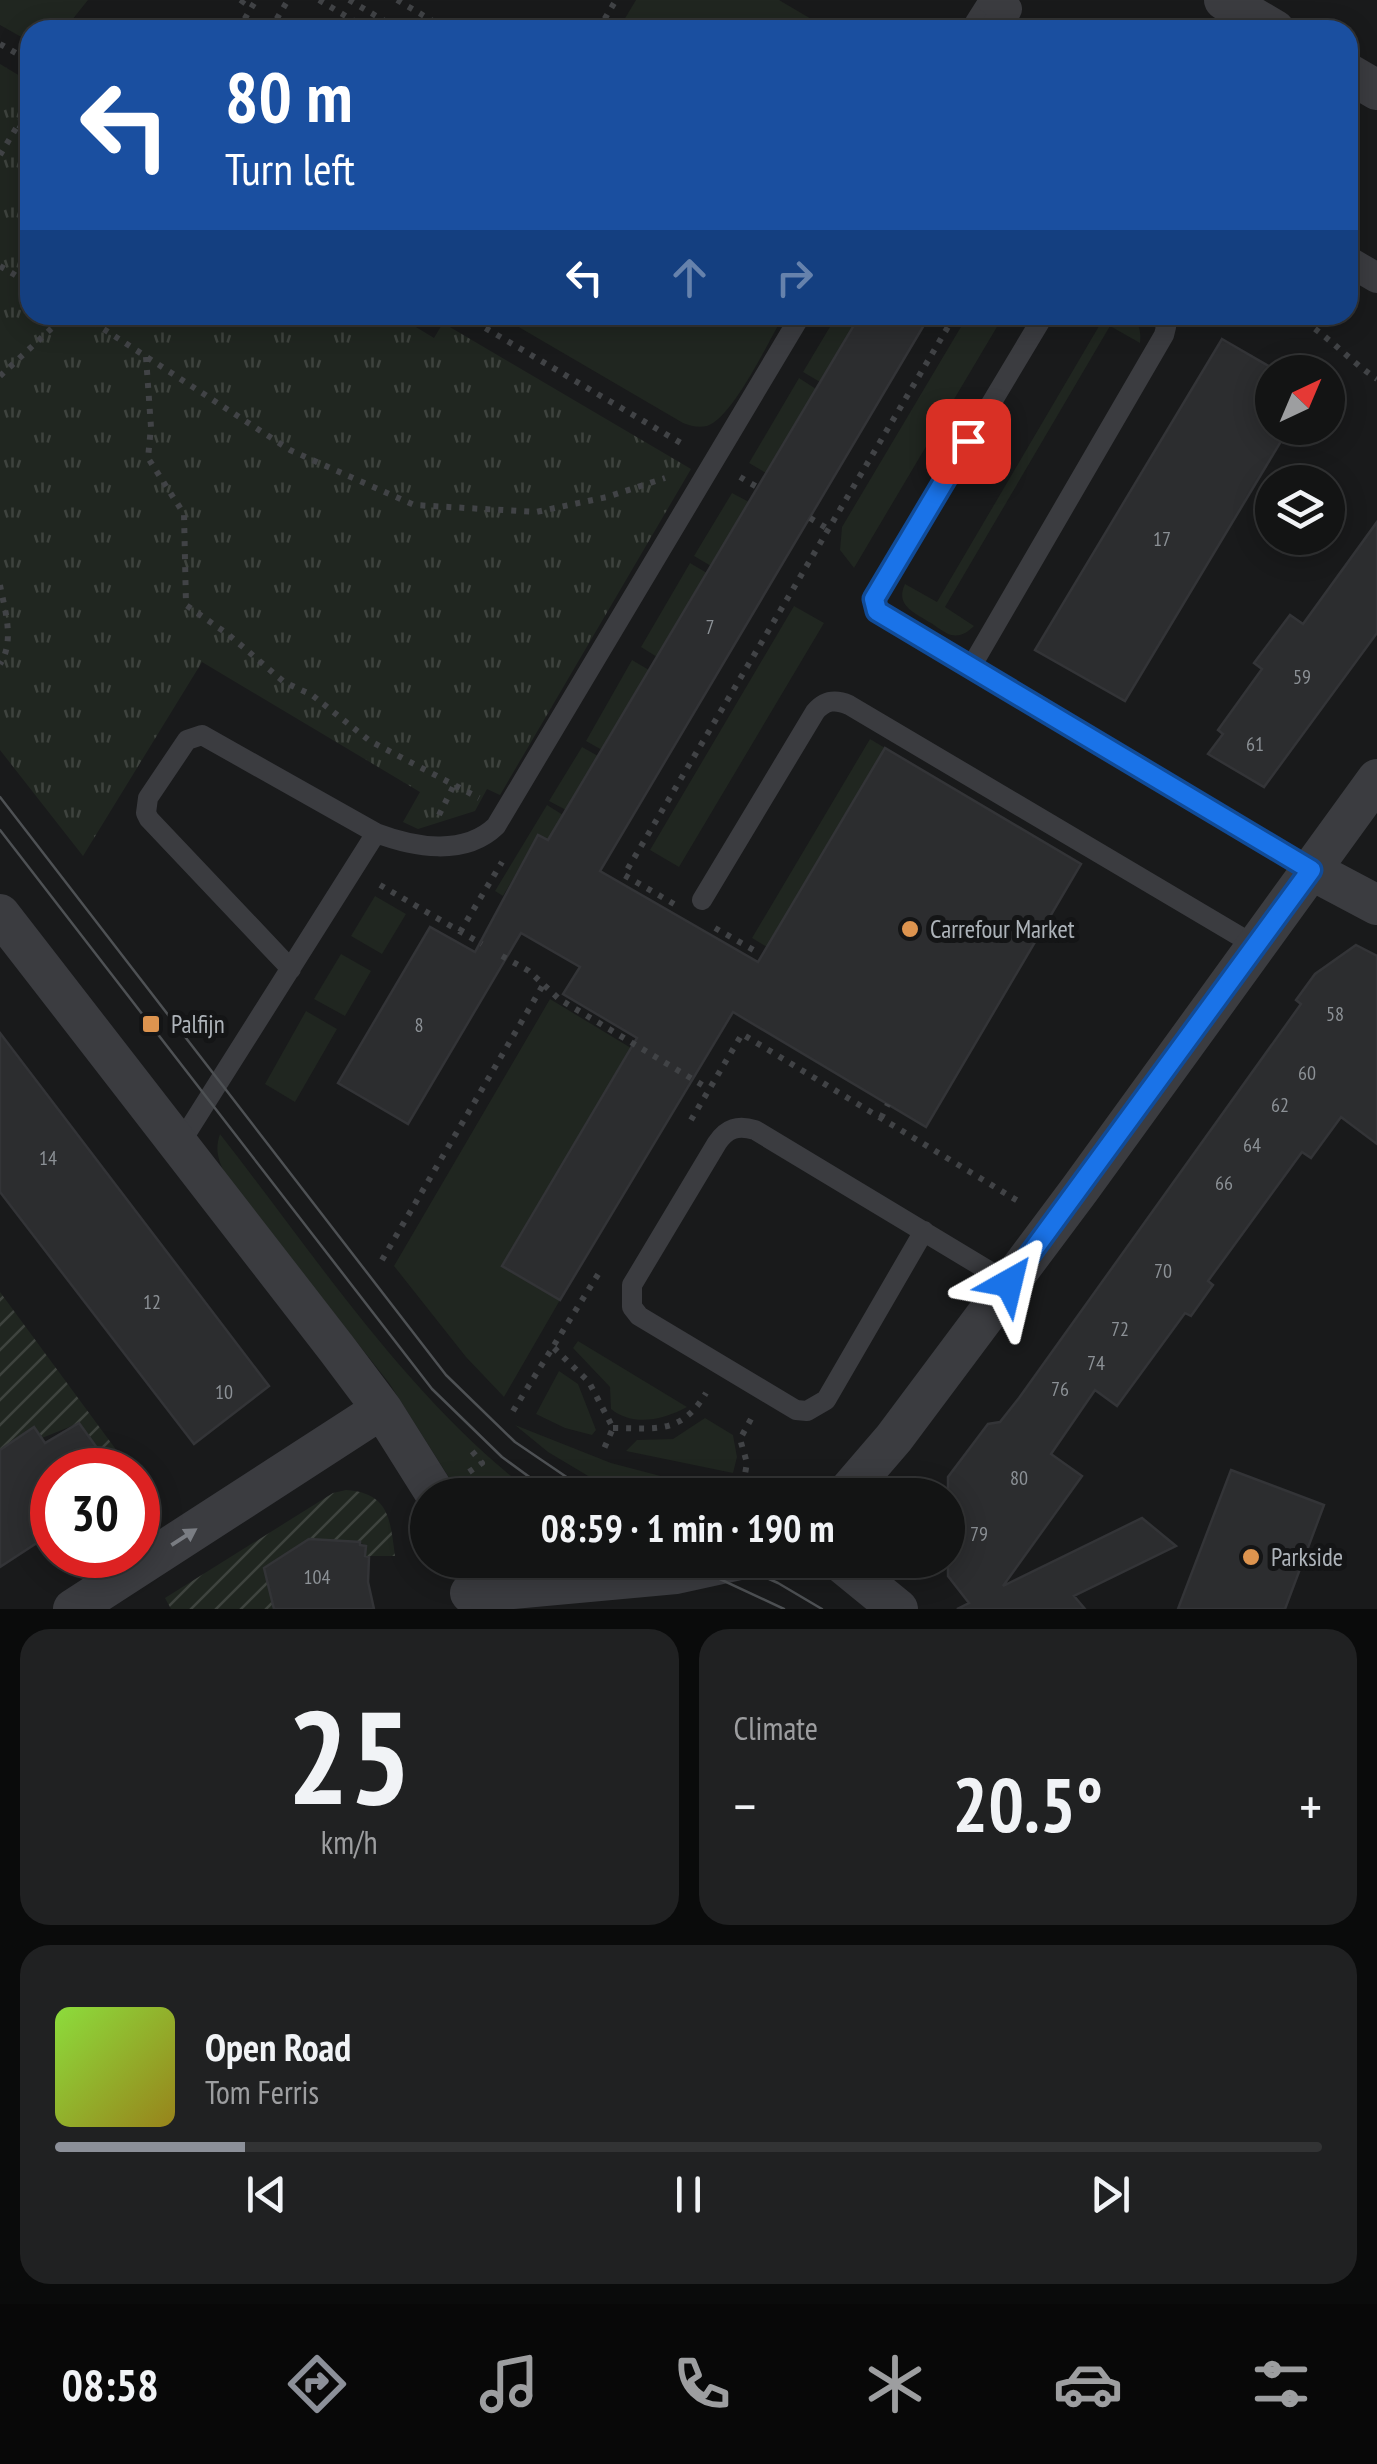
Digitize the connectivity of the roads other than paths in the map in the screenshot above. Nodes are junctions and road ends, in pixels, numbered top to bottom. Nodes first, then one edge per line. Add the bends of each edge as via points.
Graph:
1 (1224, 0) edge
2 (1257, 20) edge
3 (795, 325) edge
4 (1038, 325) edge
5 (1165, 325) edge
6 (971, 667) junction
7 (1377, 779) edge
8 (376, 833) junction
9 (1311, 870) junction
10 (702, 900) dead end
11 (1377, 905) edge
12 (0, 914) edge
13 (1256, 946) junction
14 (290, 969) junction
15 (179, 1145) junction
16 (924, 1231) junction
17 (1009, 1283) junction
18 (382, 1409) junction
19 (425, 1478) edge
20 (860, 1478) edge
21 (612, 1578) edge
22 (860, 1578) edge
23 (468, 1587) edge
24 (72, 1609) edge
25 (898, 1609) edge

1 - 2 street
3 - 8 lane via 496,826 477,838 423,848
4 - 6 lane via 874,599 877,611
5 - 6 lane
6 - 9 lane
7 - 9 street
8 - 14 lane
8 - 14 lane via 202,736 182,746 148,798 149,820
9 - 11 street
9 - 13 street
10 - 13 lane via 814,712 834,700
12 - 15 street
13 - 17 street
14 - 15 lane
15 - 18 street
16 - 16 lane via 826,1400 807,1411 632,1308 632,1286 723,1134 733,1128 755,1130
16 - 17 lane
17 - 20 street
18 - 19 street
24 -> 18 street
21 - 23 street
22 - 25 street

